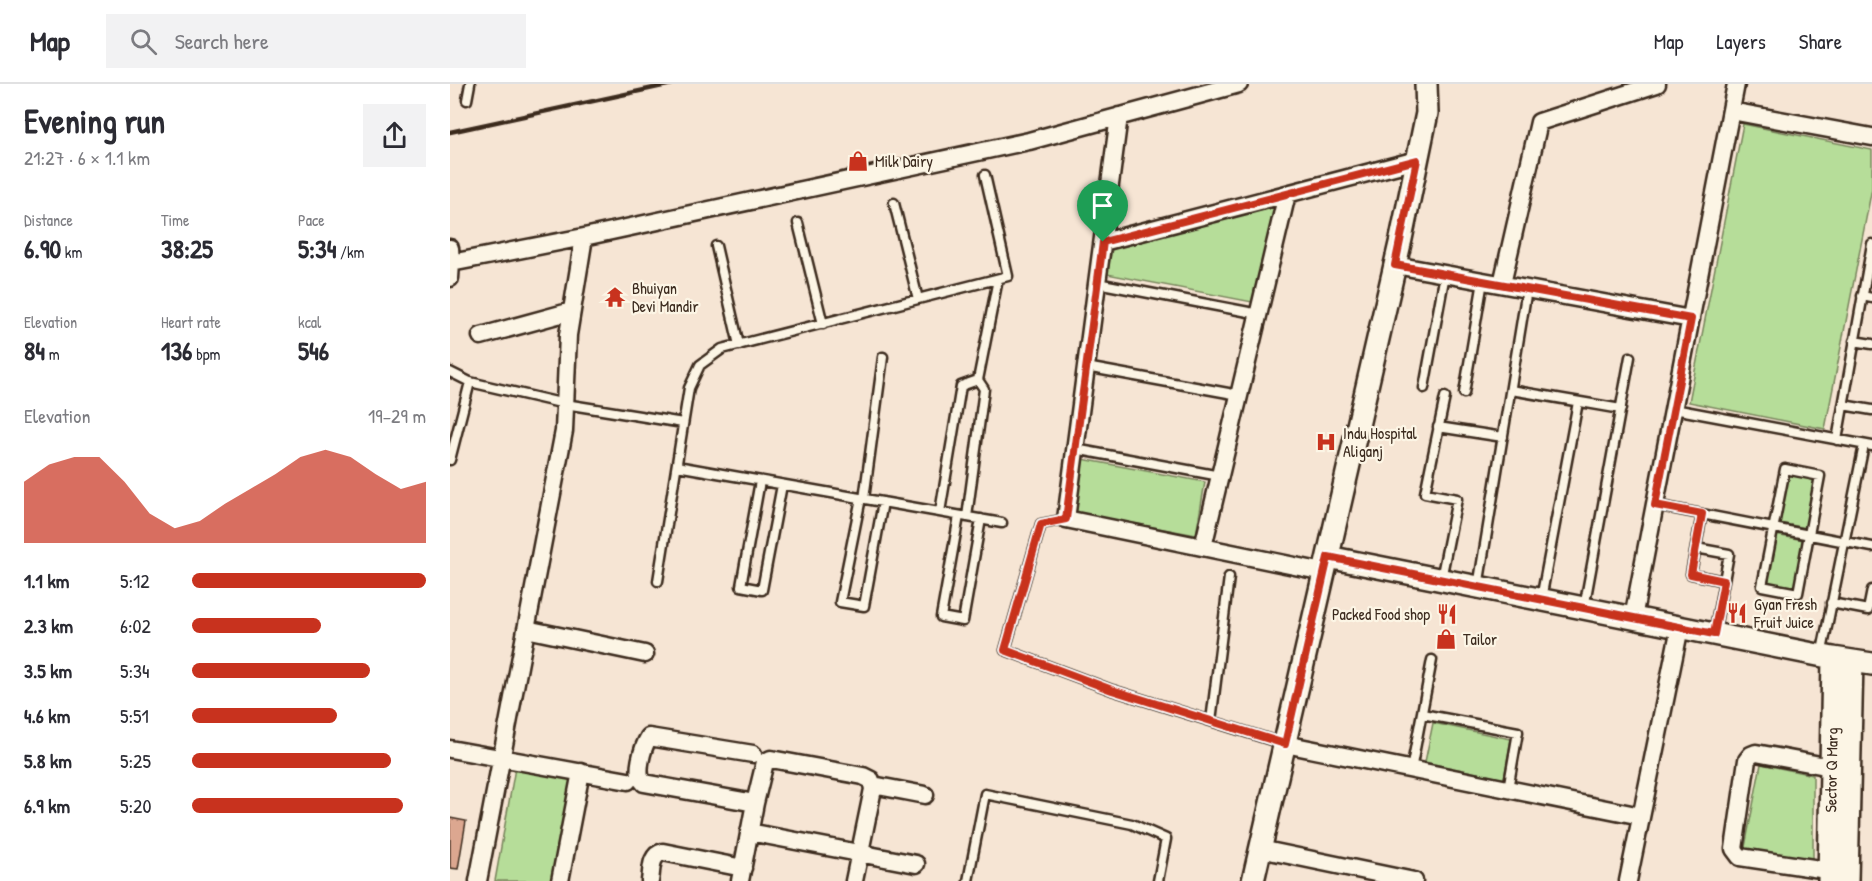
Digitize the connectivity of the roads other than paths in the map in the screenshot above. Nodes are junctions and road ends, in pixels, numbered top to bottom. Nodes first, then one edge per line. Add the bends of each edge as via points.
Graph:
1 (470, 84) edge
2 (1239, 84) edge
3 (1426, 84) edge
4 (1657, 84) edge
5 (1736, 84) edge
6 (467, 100) dead end
7 (1731, 111) junction
8 (1119, 116) junction
9 (1872, 137) edge
10 (1417, 160) junction
11 (985, 175) dead end
12 (1287, 194) junction
13 (894, 203) dead end
14 (798, 223) dead end
15 (584, 237) junction
16 (1103, 242) junction
17 (1872, 243) edge
18 (716, 246) dead end
19 (450, 263) edge
20 (1395, 265) junction
21 (1445, 274) junction
22 (998, 279) junction
23 (1483, 281) junction
24 (1097, 283) junction
25 (1502, 284) junction
26 (1527, 289) junction
27 (1862, 296) junction
28 (1872, 298) edge
29 (918, 299) junction
30 (572, 310) junction
31 (1259, 314) junction
32 (1691, 319) junction
33 (823, 324) junction
34 (482, 336) dead end
35 (1854, 341) junction
36 (1872, 344) edge
37 (739, 345) junction
38 (884, 357) dead end
39 (1630, 357) dead end
40 (1086, 367) junction
41 (450, 372) edge
42 (978, 380) junction
43 (470, 382) junction
44 (1424, 388) dead end
45 (1510, 390) junction
46 (1464, 393) dead end
47 (1239, 395) junction
48 (1445, 397) dead end
49 (1578, 402) junction
50 (565, 404) junction
51 (1843, 405) junction
52 (1621, 409) junction
53 (1674, 409) junction
54 (1872, 410) edge
55 (683, 423) junction
56 (1438, 427) junction
57 (1503, 437) junction
58 (1836, 440) junction
59 (1868, 446) edge
60 (1075, 449) junction
61 (450, 459) edge
62 (677, 466) junction
63 (1220, 476) junction
64 (760, 481) junction
65 (782, 484) junction
66 (862, 499) junction
67 (883, 502) junction
68 (1655, 505) junction
69 (940, 512) junction
70 (1702, 514) junction
71 (963, 516) junction
72 (981, 519) junction
73 (1066, 519) junction
74 (1002, 523) dead end
75 (1773, 528) junction
76 (1809, 535) junction
77 (1844, 541) junction
78 (1203, 547) junction
79 (1872, 547) edge
80 (1696, 549) junction
81 (1326, 565) junction
82 (1229, 577) dead end
83 (1440, 580) junction
84 (658, 581) dead end
85 (1724, 581) junction
86 (1478, 587) junction
87 (1872, 590) edge
88 (1541, 600) junction
89 (1832, 603) junction
90 (1583, 608) junction
91 (1633, 618) junction
92 (1680, 627) junction
93 (526, 629) junction
94 (1714, 634) junction
95 (645, 654) dead end
96 (1432, 660) dead end
97 (1848, 667) edge
98 (1422, 714) junction
99 (1211, 721) junction
100 (1285, 744) junction
101 (450, 748) edge
102 (753, 754) dead end
103 (501, 758) junction
104 (1831, 767) junction
105 (1411, 770) junction
106 (581, 772) junction
107 (628, 781) dead end
108 (873, 785) junction
109 (1508, 789) junction
110 (925, 795) dead end
111 (755, 803) junction
112 (1641, 816) junction
113 (749, 832) junction
114 (1260, 849) junction
115 (860, 853) junction
116 (916, 864) dead end
117 (742, 875) edge
118 (1374, 877) edge
119 (1838, 877) edge
120 (478, 881) edge
121 (560, 881) edge
122 (650, 881) edge
123 (854, 881) edge
124 (968, 881) edge
125 (1158, 881) edge
126 (1253, 881) edge
127 (1414, 881) edge
128 (1628, 881) edge

1 - 6 lane
2 - 8 street
3 - 10 street via 1426,113
4 - 25 street via 1539,122
5 - 7 street
7 - 9 street
7 - 32 street
8 - 15 street via 1029,141
8 - 16 street
10 - 12 street
10 - 20 street
11 - 22 lane via 1008,276
12 - 16 street
12 - 31 street
13 - 29 lane
14 - 33 lane
15 - 19 street
15 - 30 street
16 - 24 street
17 - 27 lane
18 - 37 lane
20 - 21 street
20 - 81 street
21 - 23 street
21 - 44 lane
22 - 29 lane
22 - 42 lane
23 - 25 street
23 - 46 lane
24 - 31 lane
24 - 40 street
25 - 26 street
26 - 32 street
26 - 45 lane
27 - 28 lane
27 - 35 lane
29 - 33 lane
30 - 34 street
30 - 50 street
31 - 47 street
32 - 53 street
33 - 37 lane
35 - 36 lane
35 - 51 lane
37 - 55 lane via 722,349 700,365 689,388
38 - 66 lane
39 - 52 lane
40 - 47 lane
40 - 60 street
41 - 43 lane
42 - 69 lane via 961,386
42 - 71 lane via 984,389
43 - 50 lane
43 - 61 lane
45 - 49 lane
45 - 57 lane
47 - 63 street
48 - 56 lane
49 - 52 lane
49 - 88 lane
50 - 55 lane
50 - 93 street via 564,431
51 - 54 lane
51 - 58 lane
52 - 90 lane
53 - 58 lane
53 - 68 street
55 - 62 lane
56 - 57 lane
56 - 83 lane via 1425,493 1458,499
57 - 86 lane
58 - 59 lane
59 - 77 lane
60 - 63 lane
60 - 73 street
62 - 64 lane
62 - 84 lane
63 - 78 street
64 - 65 lane
64 - 65 lane via 741,586 762,590
65 - 66 lane
66 - 67 lane
66 - 67 lane via 840,602 864,606
67 - 69 lane
68 - 70 lane
68 - 91 street
69 - 71 lane
70 - 75 lane
70 - 80 lane
71 - 72 lane
71 - 72 lane via 941,617 963,621
72 - 74 lane
73 - 78 street
73 - 99 lane via 1041,524 1005,650
75 - 76 lane
75 - 76 lane via 1762,586 1798,593
75 - 76 lane via 1785,469 1820,476
76 - 77 lane
77 - 79 lane
77 - 89 lane
78 - 81 street
80 - 85 lane via 1691,574
80 - 85 lane via 1729,554
81 - 83 street
81 - 100 street
82 - 99 lane
83 - 86 street
85 - 94 lane
86 - 88 street
87 - 89 lane via 1868,610
88 - 90 street
89 - 97 lane
90 - 91 street
91 - 92 street
92 - 94 street
92 - 112 street
93 - 95 street
93 - 103 street
94 - 97 street
96 - 98 lane
97 - 104 street, Sector Q Marg
97 - 119 street
98 - 105 lane
98 - 109 lane via 1518,732
99 - 100 lane
100 - 105 street
100 - 114 street
101 - 103 street
102 - 111 street via 649,737 639,773 644,783
103 - 106 street
103 - 120 street
104 - 119 street, Sector Q Marg
104 - 119 street via 1751,755 1747,760 1734,849 1740,857
105 - 109 street
106 - 107 street
106 - 121 street
108 - 110 street
108 - 111 street via 863,776 771,759 765,762
108 - 115 street
109 - 112 street
111 - 113 street
112 - 128 street
113 - 115 street
113 - 117 street
114 - 118 street
114 - 126 street
115 - 116 street
115 - 123 street
117 - 122 street via 663,852 653,858
118 - 127 street
124 - 125 lane via 985,794 1132,824 1166,839

